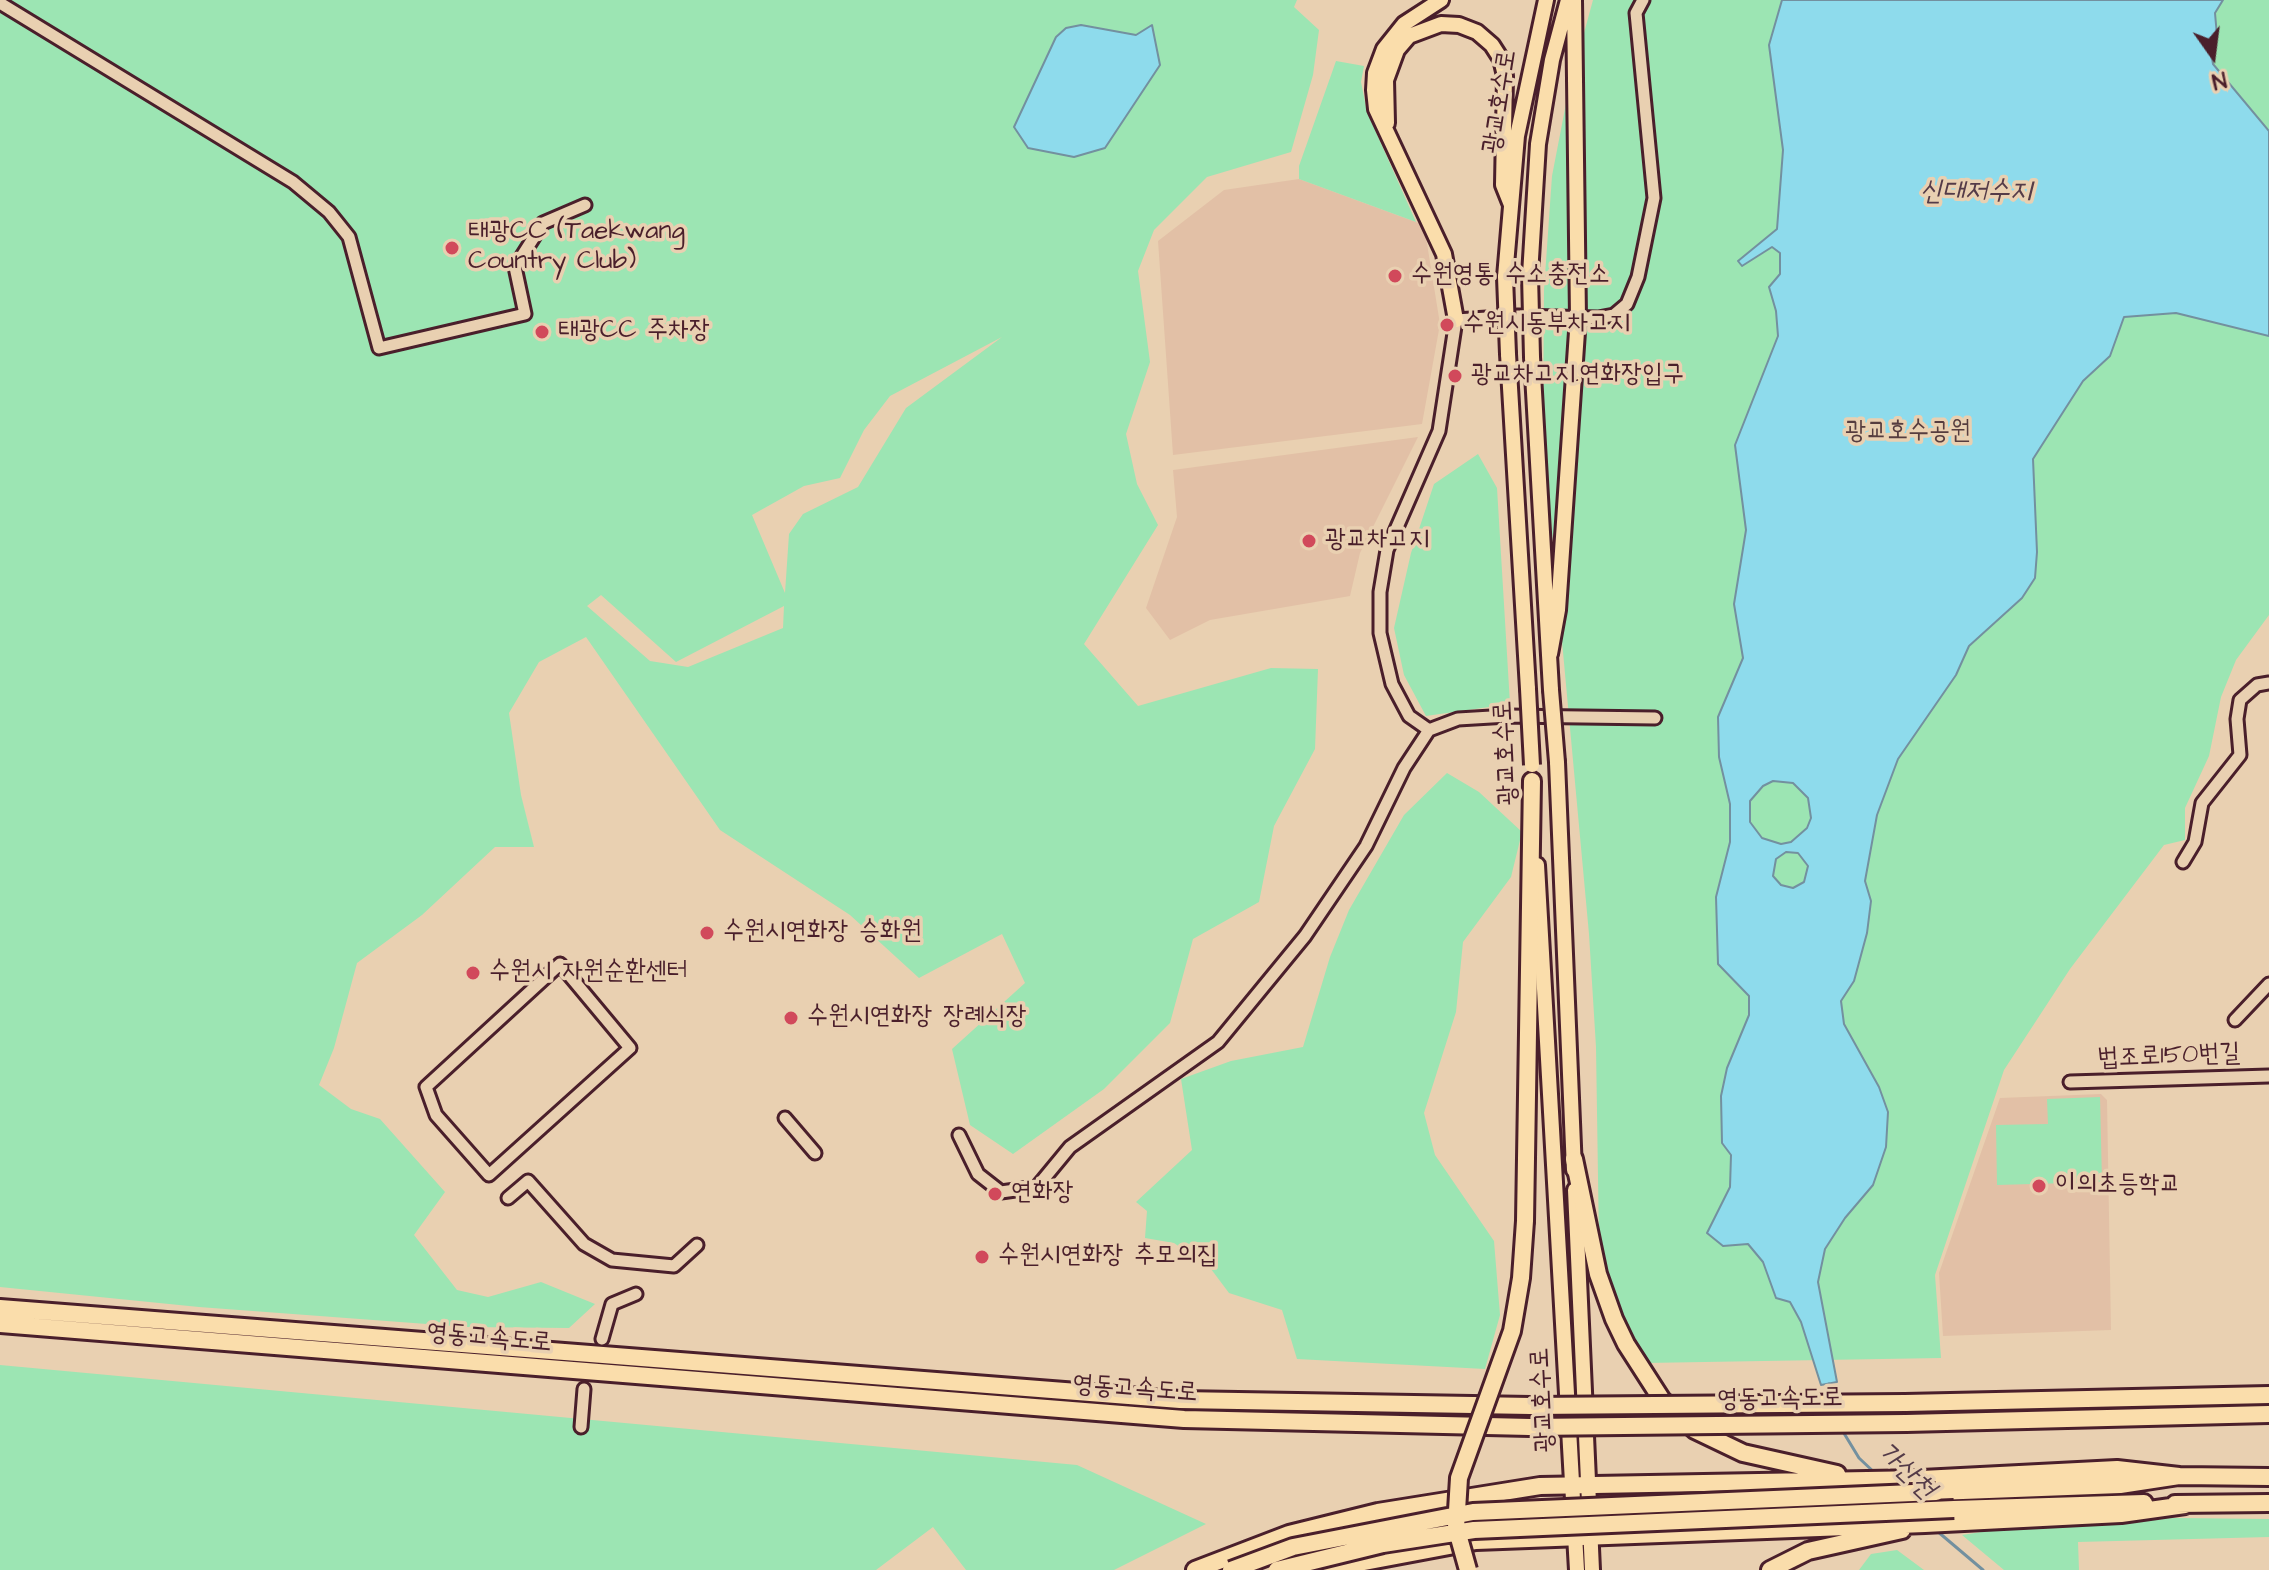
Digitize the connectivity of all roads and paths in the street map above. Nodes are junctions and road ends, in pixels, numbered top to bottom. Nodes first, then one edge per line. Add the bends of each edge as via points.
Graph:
1 (1441, 0) edge
2 (1546, 0) edge
3 (1568, 0) edge
4 (1574, 0) edge
5 (1643, 0) edge
6 (0, 3) edge
7 (1388, 131) junction
8 (585, 205) dead end
9 (1511, 205) junction
10 (1578, 317) junction
11 (1456, 320) junction
12 (1550, 654) junction
13 (2269, 683) edge
14 (1655, 718) dead end
15 (1429, 730) junction
16 (1532, 773) junction
17 (2183, 862) dead end
18 (2269, 984) edge
19 (2235, 1020) dead end
20 (2269, 1076) edge
21 (2070, 1082) dead end
22 (785, 1118) dead end
23 (959, 1135) dead end
24 (815, 1153) dead end
25 (1574, 1159) junction
26 (489, 1175) joint
27 (508, 1198) dead end
28 (697, 1245) dead end
29 (636, 1294) dead end
30 (0, 1308) edge
31 (0, 1324) edge
32 (602, 1339) dead end
33 (584, 1389) dead end
34 (2269, 1395) edge
35 (2269, 1414) edge
36 (581, 1427) dead end
37 (2179, 1476) junction
38 (1835, 1477) junction
39 (2269, 1477) edge
40 (1580, 1484) junction
41 (2269, 1503) edge
42 (2185, 1505) junction
43 (1883, 1528) junction
44 (1575, 1539) junction
45 (1592, 1539) junction
46 (1195, 1570) edge
47 (1231, 1570) edge
48 (1277, 1570) edge
49 (1321, 1570) edge
50 (1468, 1570) edge
51 (1577, 1570) edge
52 (1592, 1570) edge
53 (1770, 1570) edge

1 - 7 main road via 1404,24 1384,49 1374,90 1376,109
2 - 9 main road, 광교호수로 via 1517,136
3 - 12 main road, 광교호수로, bridge via 1538,144 1530,275
4 - 10 main road
5 - 10 street via 1636,13 1654,198 1638,277 1627,304 1614,315
6 - 8 street via 293,182 329,212 349,237 379,348 525,314 515,267 543,223
7 - 9 main road via 1386,80 1397,50 1409,36 1441,24 1477,32 1492,45 1503,68 1503,185
7 - 11 main road via 1444,254
9 - 16 main road, 광교호수로, bridge via 1505,277
10 - 11 street
10 - 12 main road via 1558,610
11 - 15 street via 1439,431 1387,550 1380,592 1380,633 1392,684 1409,716
12 - 25 main road, 광교호수로, bridge
13 - 17 street via 2257,685 2240,700 2240,755 2202,803 2195,842
14 - 15 street via 1508,716 1458,719
15 - 23 street via 1366,846 1305,936 1218,1042 1070,1147 1037,1187 1001,1192 978,1174
16 - 40 main road, 광교호수로
16 - 50 highway, bridge via 1521,1278 1512,1331 1459,1478 1456,1527
18 - 19 street
20 - 21 street, 법조로150번길
22 - 24 street
25 - 38 highway via 1598,1274 1614,1319 1662,1400 1695,1430 1743,1453
25 - 40 main road, 광교호수로
26 - 26 street via 630,1048 560,964 426,1087 436,1115
27 - 28 street via 528,1181 584,1244 612,1260 674,1266
29 - 32 street via 612,1304
30 - 34 highway, 영동고속도로, bridge via 1180,1400 1531,1406
31 - 35 highway, 영동고속도로, bridge via 1184,1419 1530,1427
33 - 36 street
37 - 38 highway via 2117,1469 1922,1479
37 - 39 highway
37 - 47 highway, bridge via 2120,1485 1473,1512 1293,1547
38 - 40 highway
40 - 44 main road, 광교호수로
40 - 45 main road, 광교호수로
40 - 46 highway via 1378,1512 1289,1534
41 - 42 highway
42 - 43 highway via 2121,1514
42 - 48 highway, bridge via 2121,1502 1474,1530 1383,1544
43 - 45 highway
43 - 53 highway via 1808,1551
44 - 45 highway
44 - 49 highway via 1476,1541
44 - 51 main road, 광교호수로
45 - 52 main road, 광교호수로

